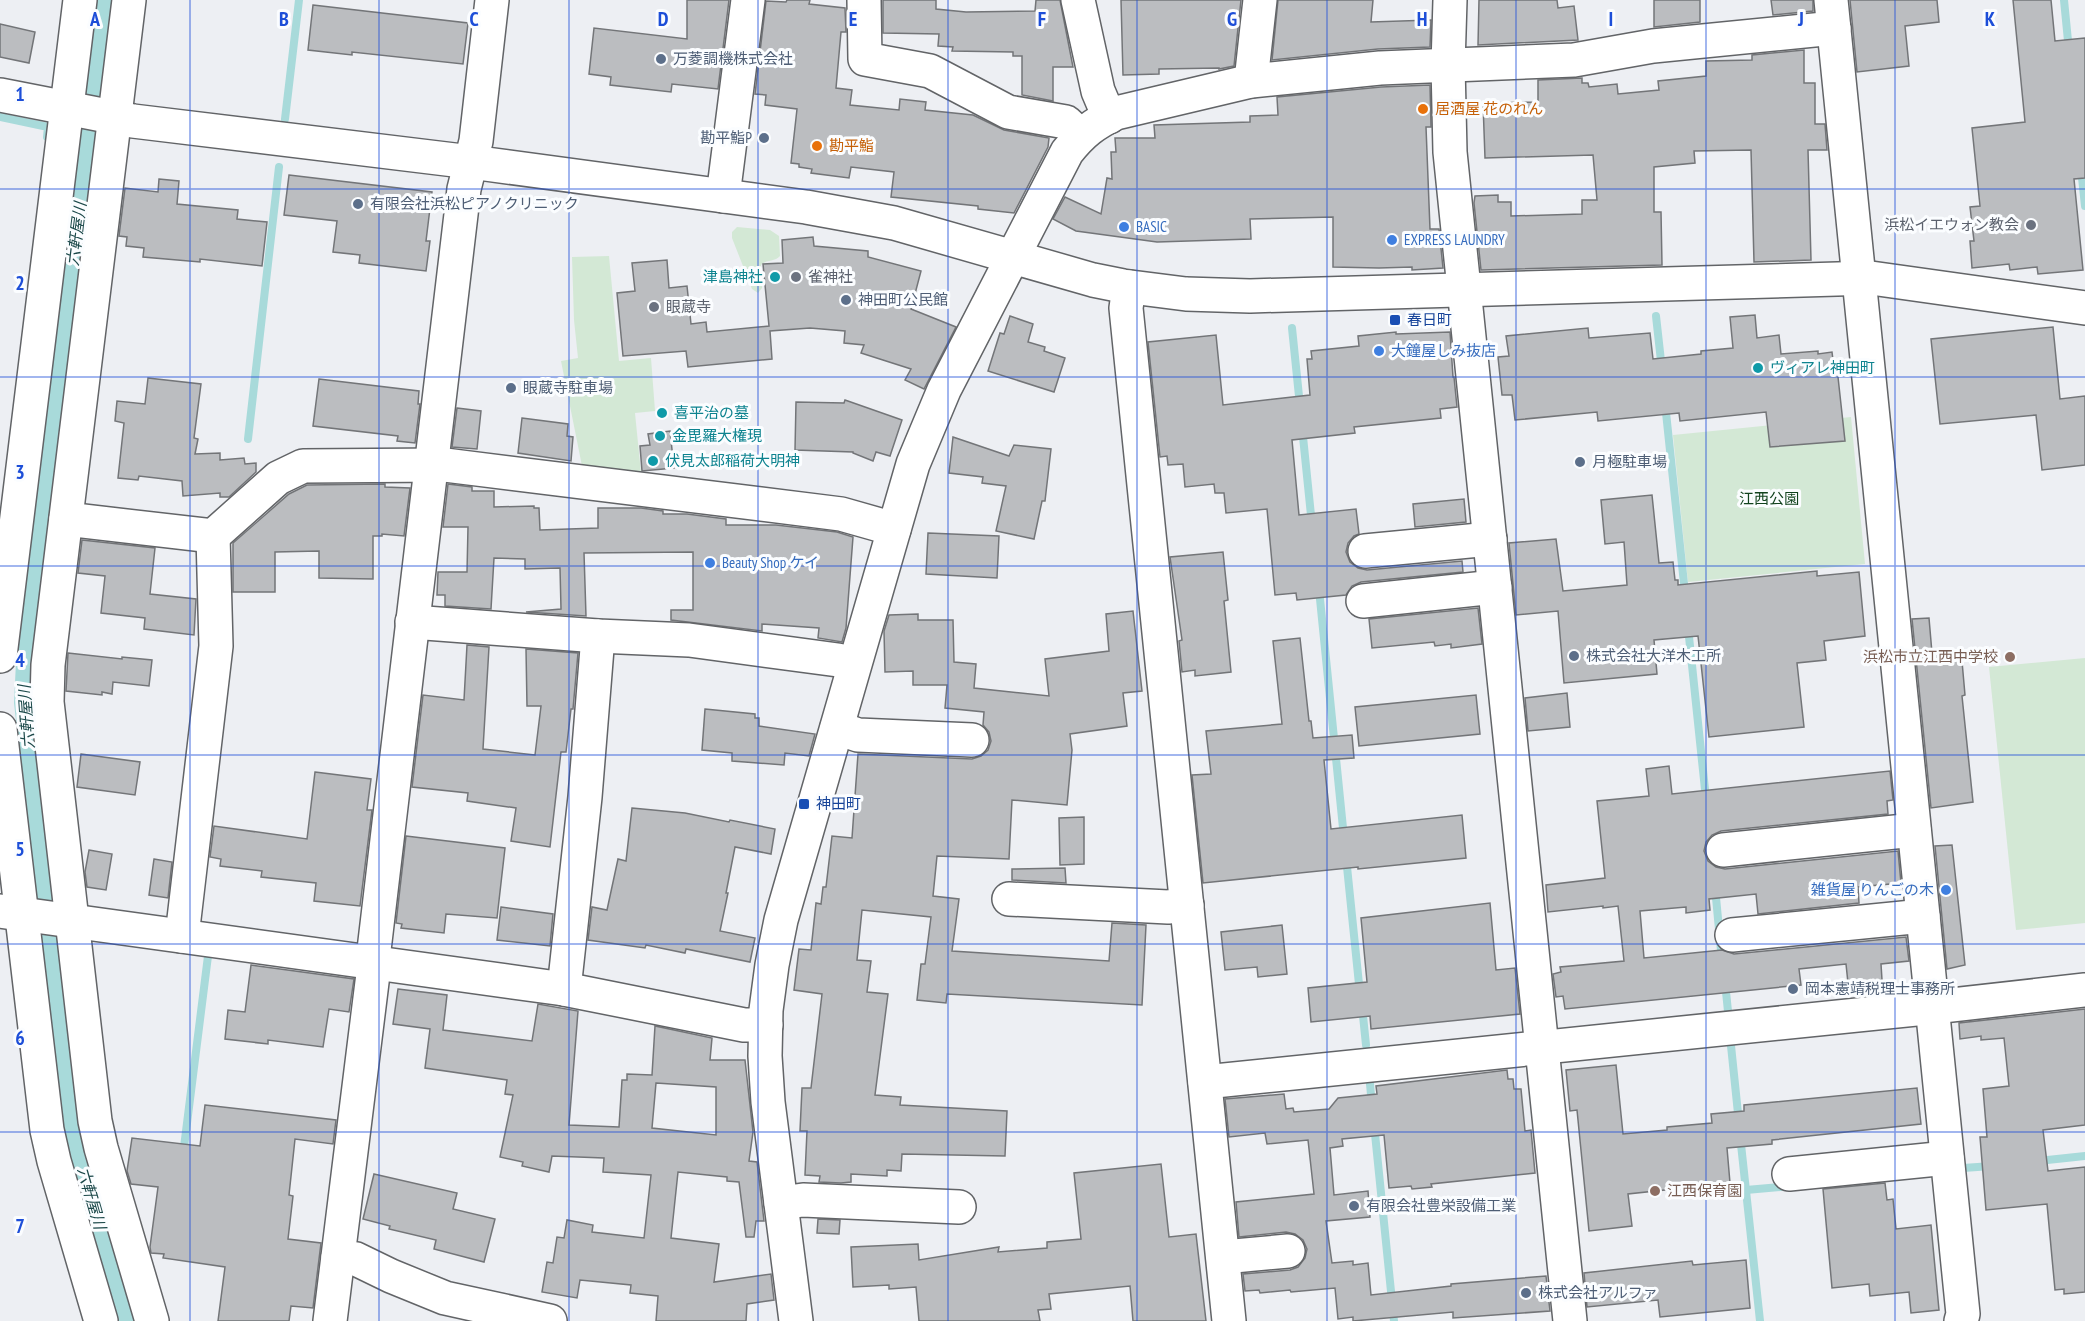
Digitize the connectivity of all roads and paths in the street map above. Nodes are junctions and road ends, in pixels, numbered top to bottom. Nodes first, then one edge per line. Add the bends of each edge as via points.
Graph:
1 (80, 0) edge
2 (129, 0) edge
3 (492, 0) edge
4 (748, 0) edge
5 (864, 0) edge
6 (1078, 0) edge
7 (1260, 0) edge
8 (1450, 0) edge
9 (1832, 14) edge
10 (1448, 65) junction
11 (1251, 81) junction
12 (0, 95) edge
13 (69, 108) junction
14 (113, 117) junction
15 (1109, 117) junction
16 (1080, 135) junction
17 (471, 162) junction
18 (723, 196) junction
19 (1013, 256) junction
20 (1859, 279) junction
21 (1129, 287) junction
22 (1464, 289) junction
23 (2085, 309) edge
24 (431, 465) junction
25 (66, 519) junction
26 (894, 529) junction
27 (213, 536) junction
28 (1490, 539) junction
29 (1365, 551) dead end
30 (1495, 587) junction
31 (1364, 601) dead end
32 (412, 622) junction
33 (598, 636) junction
34 (0, 656) edge
35 (854, 665) junction
36 (837, 728) junction
37 (0, 729) edge
38 (972, 740) dead end
39 (1914, 830) junction
40 (1723, 850) dead end
41 (1010, 899) dead end
42 (1187, 905) junction
43 (16, 913) edge
44 (1923, 916) junction
45 (68, 920) junction
46 (1732, 935) dead end
47 (182, 936) junction
48 (373, 962) junction
49 (564, 989) junction
50 (2085, 990) edge
51 (1933, 1008) junction
52 (766, 1025) junction
53 (1542, 1048) junction
54 (1205, 1082) junction
55 (1947, 1158) junction
56 (1789, 1174) dead end
57 (781, 1203) junction
58 (959, 1207) dead end
59 (1288, 1251) dead end
60 (338, 1257) junction
61 (1223, 1257) junction
62 (101, 1321) edge
63 (152, 1321) edge
64 (330, 1321) edge
65 (550, 1321) edge
66 (796, 1321) edge
67 (1229, 1321) edge
68 (1570, 1321) edge
69 (1961, 1321) edge

1 - 13 street
2 - 14 street
3 - 17 street
4 - 18 street
5 - 16 street via 865,58 930,71 1008,112 1066,122
6 - 15 street via 1098,91
7 - 11 street
8 - 10 street
9 - 10 street via 1574,60
9 - 20 street
10 - 11 street
10 - 22 street via 1450,152
11 - 15 street
12 - 13 street
13 - 14 street
13 - 34 street
14 - 17 street
14 - 25 street
15 - 16 street
16 - 19 street via 1067,152
17 - 18 street
17 - 24 street via 464,189
18 - 19 street via 894,223
19 - 21 street
19 - 26 street via 933,414
20 - 22 street
20 - 23 street
20 - 39 street
21 - 22 street via 1218,296
21 - 42 street via 1126,308
22 - 28 street
24 - 26 street via 841,514
24 - 27 street via 303,466 278,478
24 - 32 street
25 - 27 street
25 - 45 street via 47,702
26 - 35 street
27 - 47 street via 216,646
28 - 29 street
28 - 30 street
30 - 31 street
30 - 53 street
32 - 33 street
32 - 48 street
33 - 35 street via 688,640
33 - 49 street
35 - 36 street
36 - 38 street via 858,735
36 - 52 street via 781,920
37 - 43 street
39 - 40 street
39 - 44 street
41 - 42 street
42 - 54 street
43 - 45 street
43 - 62 street via 50,1146
44 - 46 street
44 - 51 street
45 - 47 street
45 - 63 street via 98,1135
47 - 48 street
48 - 49 street
48 - 60 street
49 - 52 street via 744,1025
50 - 51 street
51 - 53 street
51 - 55 street
52 - 57 street via 768,1102
53 - 54 street
53 - 68 street
54 - 61 street
55 - 56 street
55 - 69 street
57 - 58 street via 803,1200
57 - 66 street
59 - 61 street
60 - 64 street
60 - 65 street via 356,1259 446,1298
61 - 67 street

